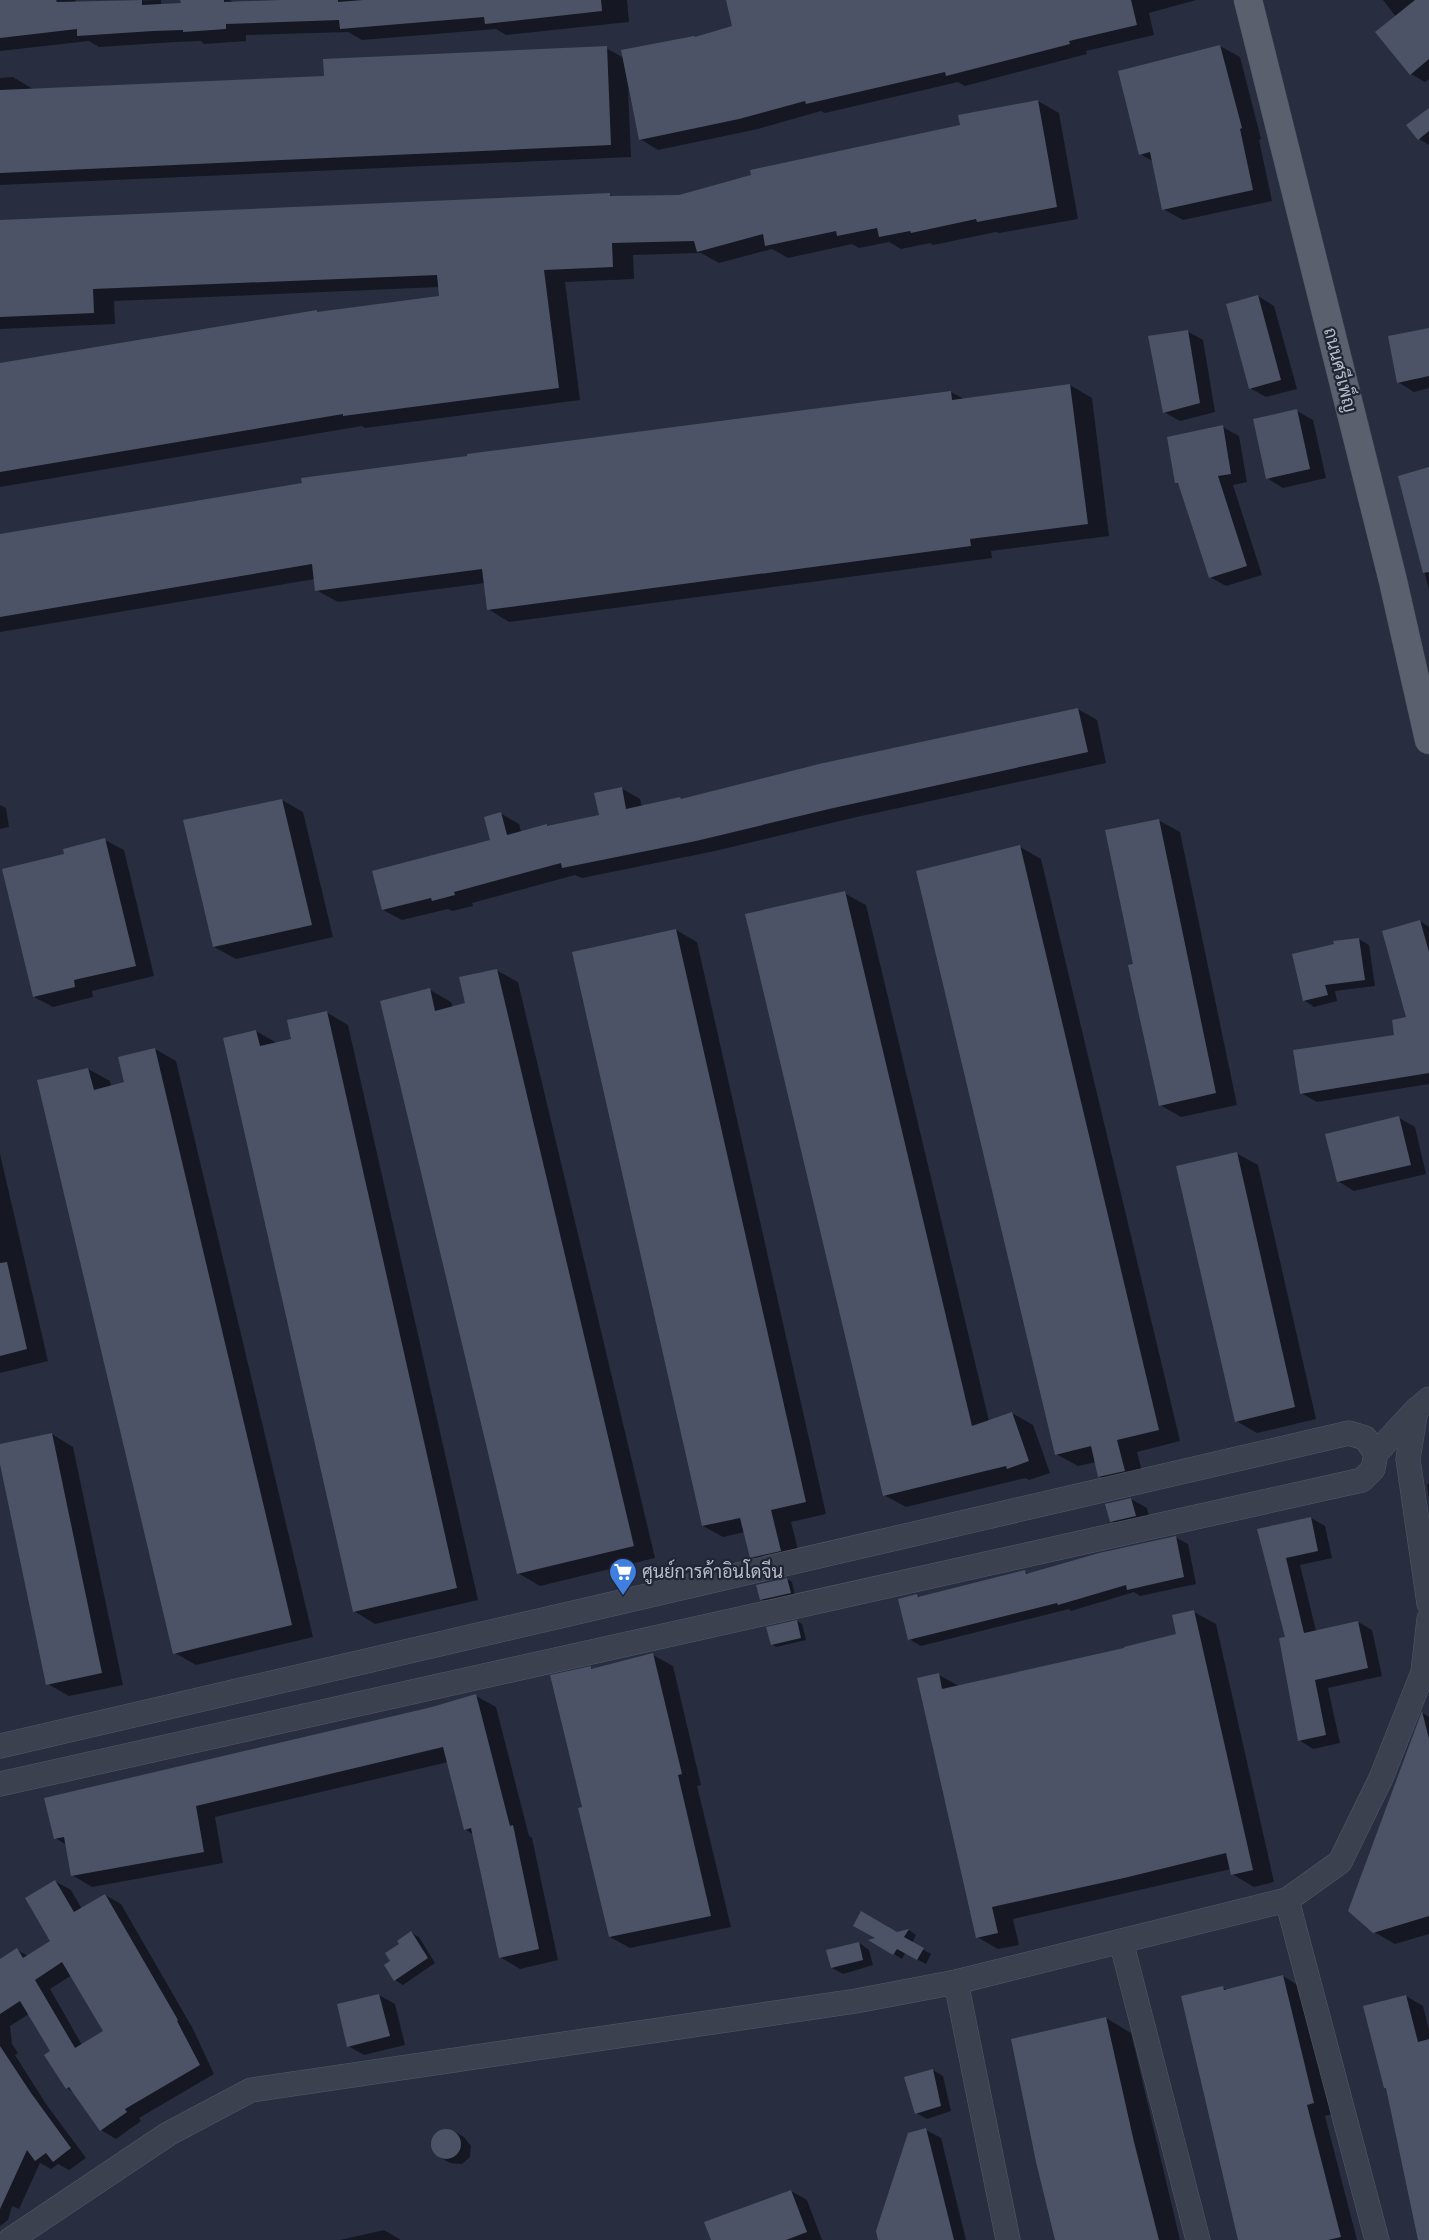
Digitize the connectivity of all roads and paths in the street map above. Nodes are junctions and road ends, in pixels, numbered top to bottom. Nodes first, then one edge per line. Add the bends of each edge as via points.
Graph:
1 (1248, 0) edge
2 (1429, 740) edge
3 (1422, 1404) edge
4 (1376, 1453) junction
5 (1429, 1604) edge
6 (1429, 1618) edge
7 (0, 1746) edge
8 (0, 1784) edge
9 (1287, 1900) junction
10 (1121, 1941) junction
11 (956, 1982) junction
12 (10, 2240) edge
13 (1008, 2240) edge
14 (1198, 2240) edge
15 (1377, 2240) edge

1 - 2 main road, ถนนศรีเพ็ญ via 1393,581
3 - 4 street
3 - 5 street via 1408,1459
4 - 7 street via 1365,1438 1349,1433
4 - 8 street via 1373,1470 1362,1480
6 - 9 street via 1423,1672 1381,1778 1340,1862
9 - 10 street
9 - 15 street
10 - 11 street
10 - 14 street
11 - 12 street via 856,2001 251,2090 168,2134
11 - 13 street

